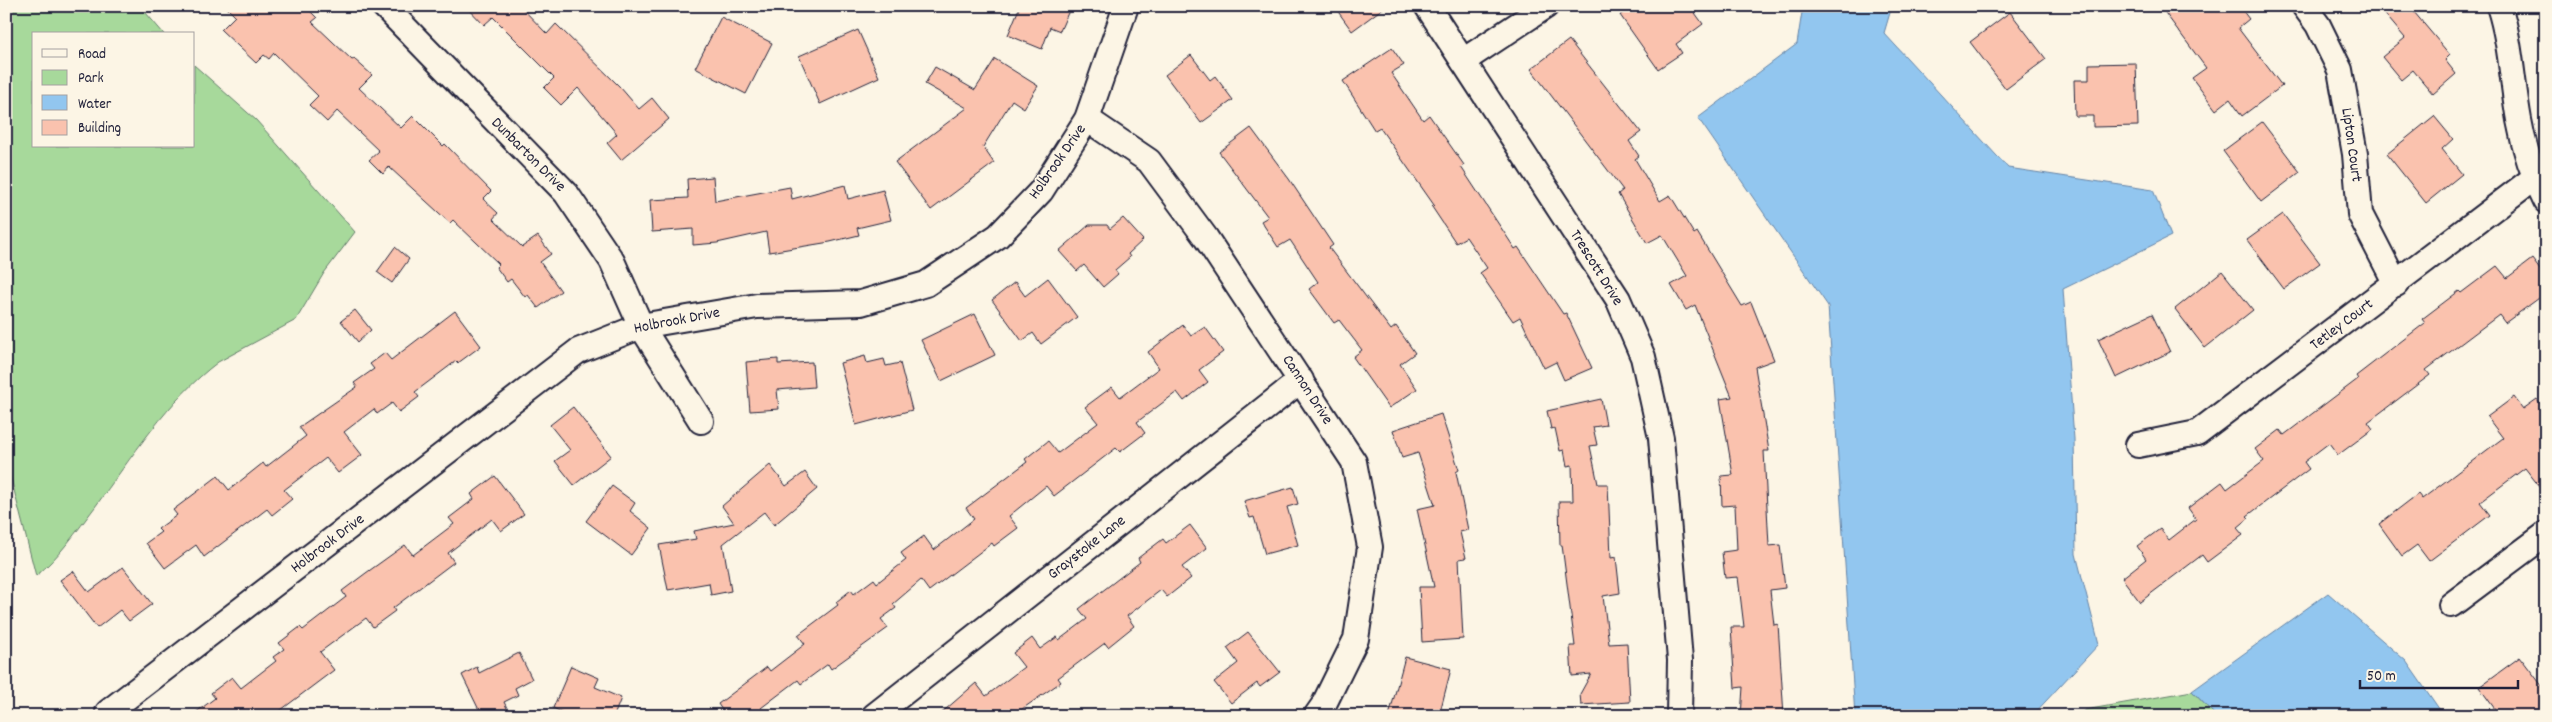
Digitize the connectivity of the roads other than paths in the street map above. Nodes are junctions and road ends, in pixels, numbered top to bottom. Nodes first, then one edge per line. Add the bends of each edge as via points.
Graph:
1 (384, 6) edge
2 (1126, 6) edge
3 (1427, 6) edge
4 (1546, 6) edge
5 (2304, 6) edge
6 (2499, 6) edge
7 (1463, 61) junction
8 (1087, 119) junction
9 (2534, 178) junction
10 (2546, 201) edge
11 (2396, 284) junction
12 (641, 326) junction
13 (1301, 380) junction
14 (701, 420) dead end
15 (2138, 445) dead end
16 (2546, 534) edge
17 (2451, 605) dead end
18 (108, 712) dead end
19 (874, 716) edge
20 (1316, 716) edge
21 (1679, 716) edge

1 - 12 street, Dunbarton Drive via 566,193 612,261
2 - 8 street, Holbrook Drive
3 - 7 street, Trescott Drive
4 - 7 street
5 - 11 street, Lipton Court via 2318,25 2340,70 2355,154 2360,214
6 - 9 street via 2505,25 2519,122
7 - 21 street, Trescott Drive via 1618,299 1643,357 1661,438 1680,660
8 - 12 street, Holbrook Drive via 1041,191 998,236 926,284 861,303 757,306
8 - 13 street, Cannon Drive via 1149,161 1206,238
9 - 10 street
9 - 11 street, Tetley Court
11 - 15 street, Tetley Court via 2197,434
12 - 14 street, Dunbarton Drive
12 - 18 street, Holbrook Drive via 578,350
13 - 19 street, Graystoke Lane
13 - 20 street, Cannon Drive via 1354,462 1370,546 1356,639
16 - 17 street

